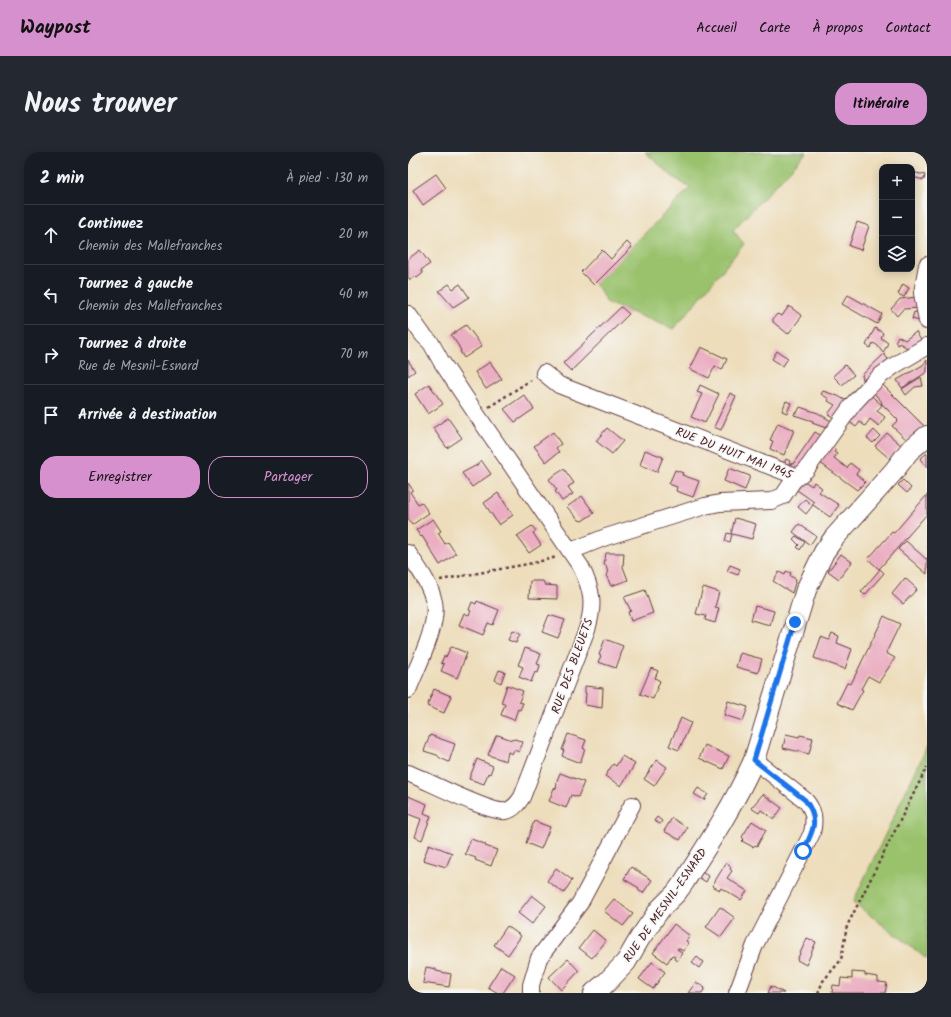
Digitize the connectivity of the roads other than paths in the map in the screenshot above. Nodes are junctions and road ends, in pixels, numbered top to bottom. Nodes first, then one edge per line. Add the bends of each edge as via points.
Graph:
1 (927, 265) edge
2 (408, 314) edge
3 (927, 321) edge
4 (927, 346) edge
5 (544, 373) dead end
6 (927, 436) edge
7 (798, 477) junction
8 (571, 551) junction
9 (408, 553) edge
10 (408, 690) edge
11 (754, 760) junction
12 (408, 773) edge
13 (632, 805) dead end
14 (531, 993) edge
15 (594, 993) edge
16 (737, 993) edge

1 - 3 street via 922,293
2 - 8 street, RUE DES BLEUETS via 422,335 431,343 477,415
4 - 7 street, RUE DU HUIT MAI 1945 via 895,365 866,389 806,470
5 - 7 street, RUE DU HUIT MAI 1945 via 560,385
6 - 11 street, RUE DE MESNIL-ESNARD via 909,452 824,552 806,590
7 - 8 street via 783,496 771,500 705,506 606,537
8 - 12 street, RUE DES BLEUETS via 591,591 591,616 522,797 517,804 506,811 496,810
9 - 10 street via 427,582 434,602 434,622
11 - 15 street, RUE DE MESNIL-ESNARD via 734,802 684,882 660,909 626,962
11 - 16 street via 805,800 814,815 814,822 812,832 755,945
13 - 14 street via 580,904 540,958

